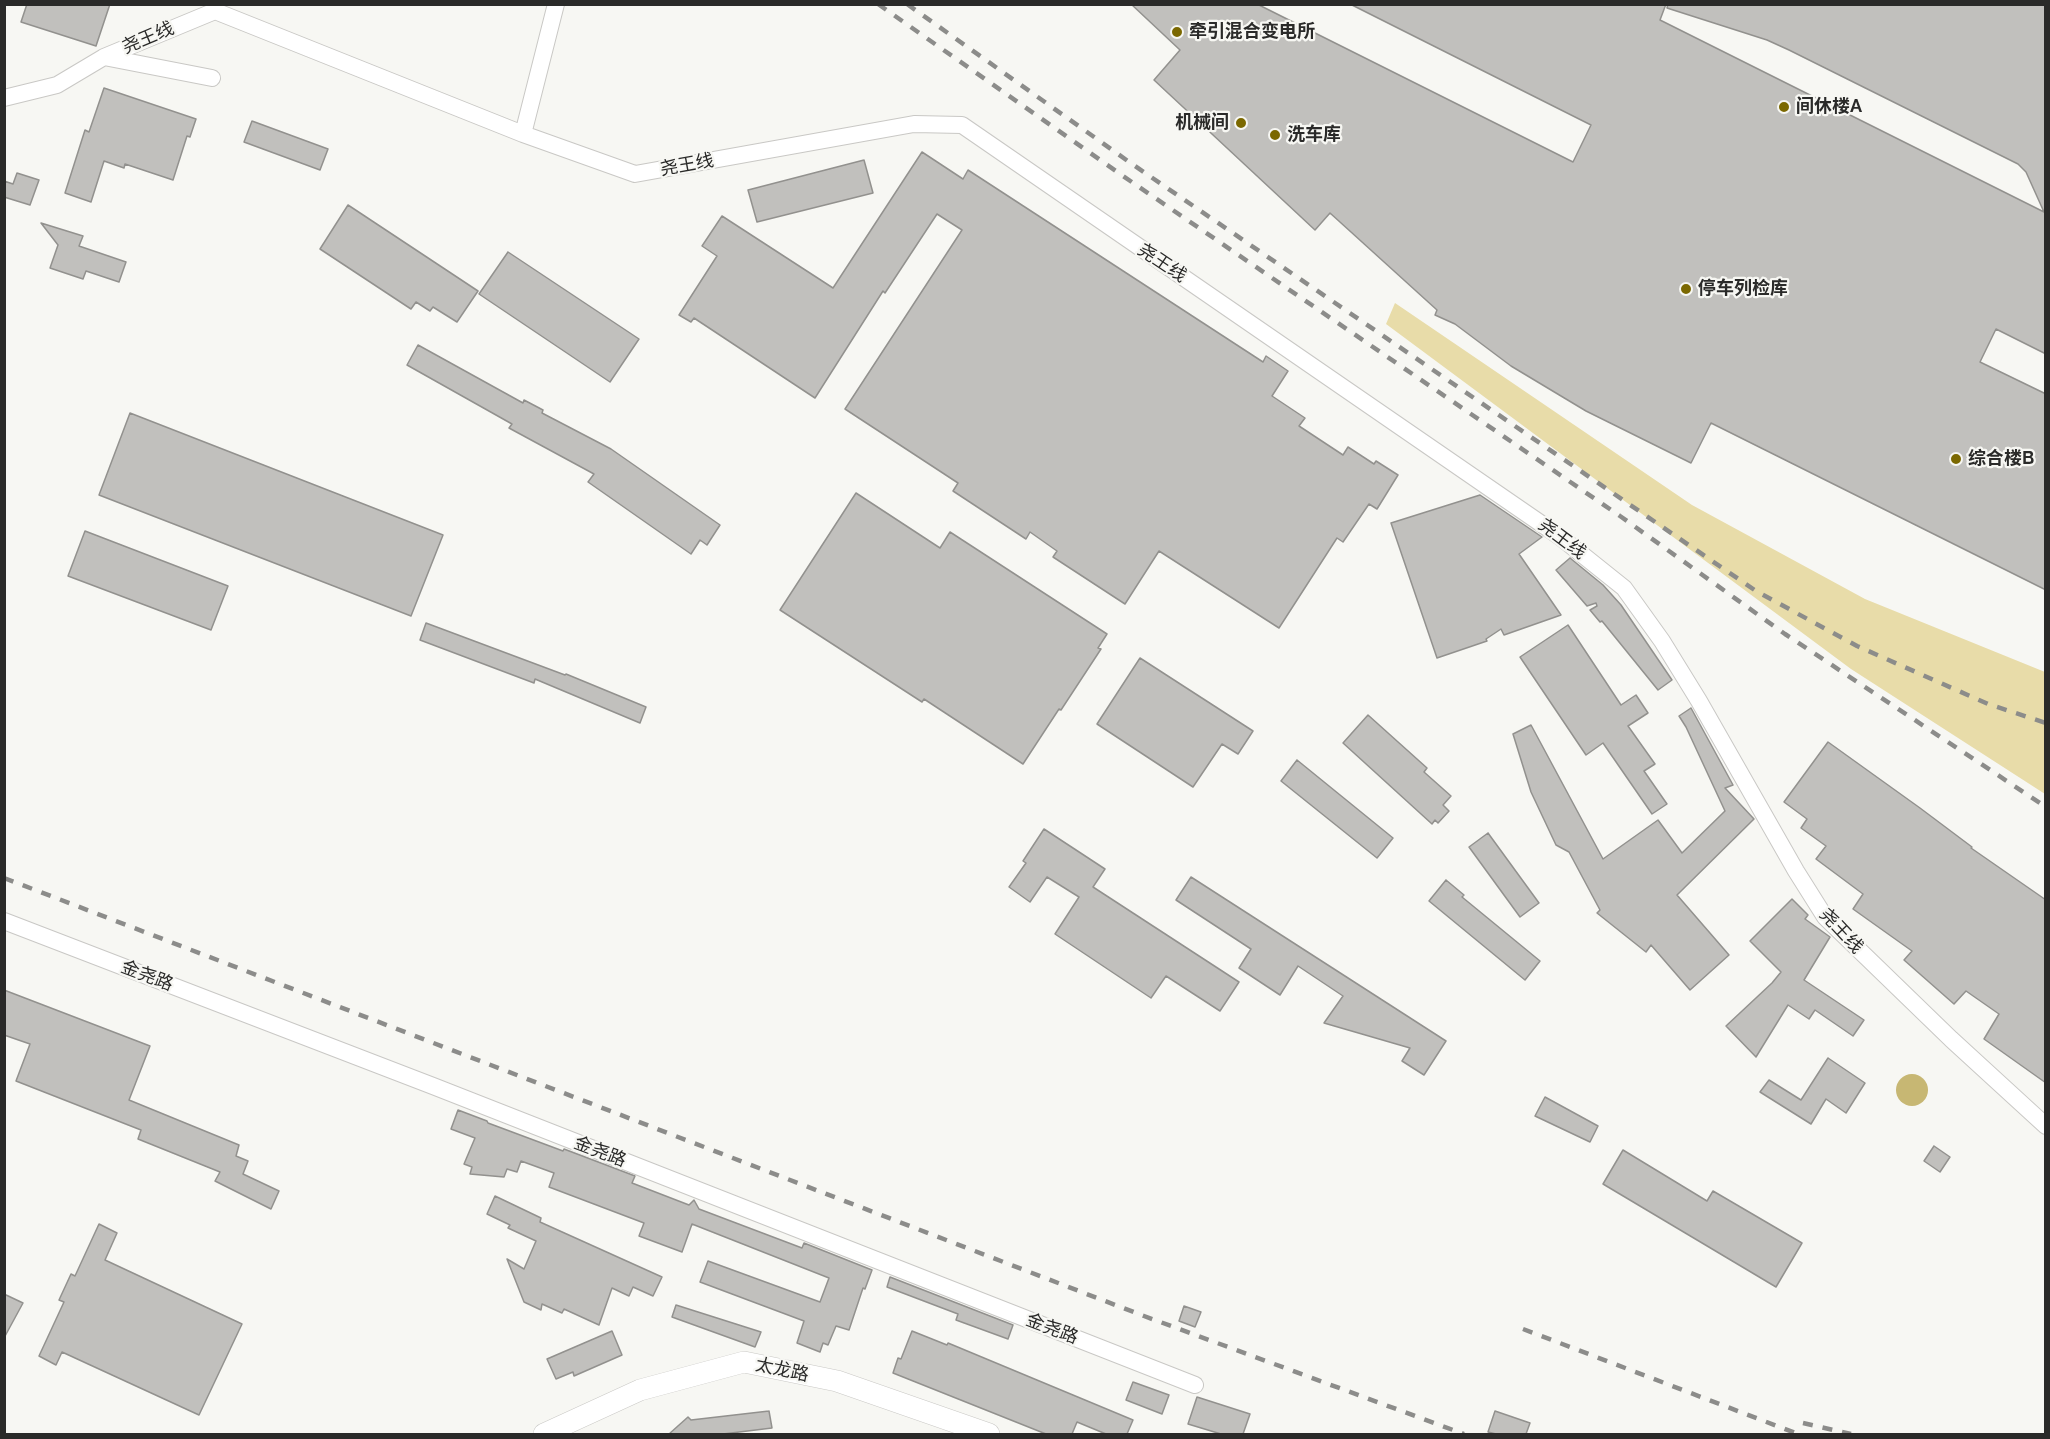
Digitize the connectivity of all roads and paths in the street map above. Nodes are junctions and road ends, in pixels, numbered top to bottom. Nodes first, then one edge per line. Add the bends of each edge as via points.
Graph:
1 (556, 4) edge
2 (217, 8) edge
3 (104, 57) junction
4 (212, 78) dead end
5 (4, 98) edge
6 (522, 134) junction
7 (4, 921) edge
8 (2046, 1126) edge
9 (1195, 1385) dead end
10 (544, 1434) edge
11 (989, 1434) edge

1 - 6 street
2 - 3 street, 尧王线
2 - 6 street, 尧王线
3 - 4 street
3 - 5 street, 尧王线 via 57,85
6 - 8 street, 尧王线 via 635,174 914,124 962,125 1559,536 1624,588 1699,701 1825,917
7 - 9 street, 金尧路
10 - 11 street, 太龙路 via 640,1390 744,1362 837,1381

